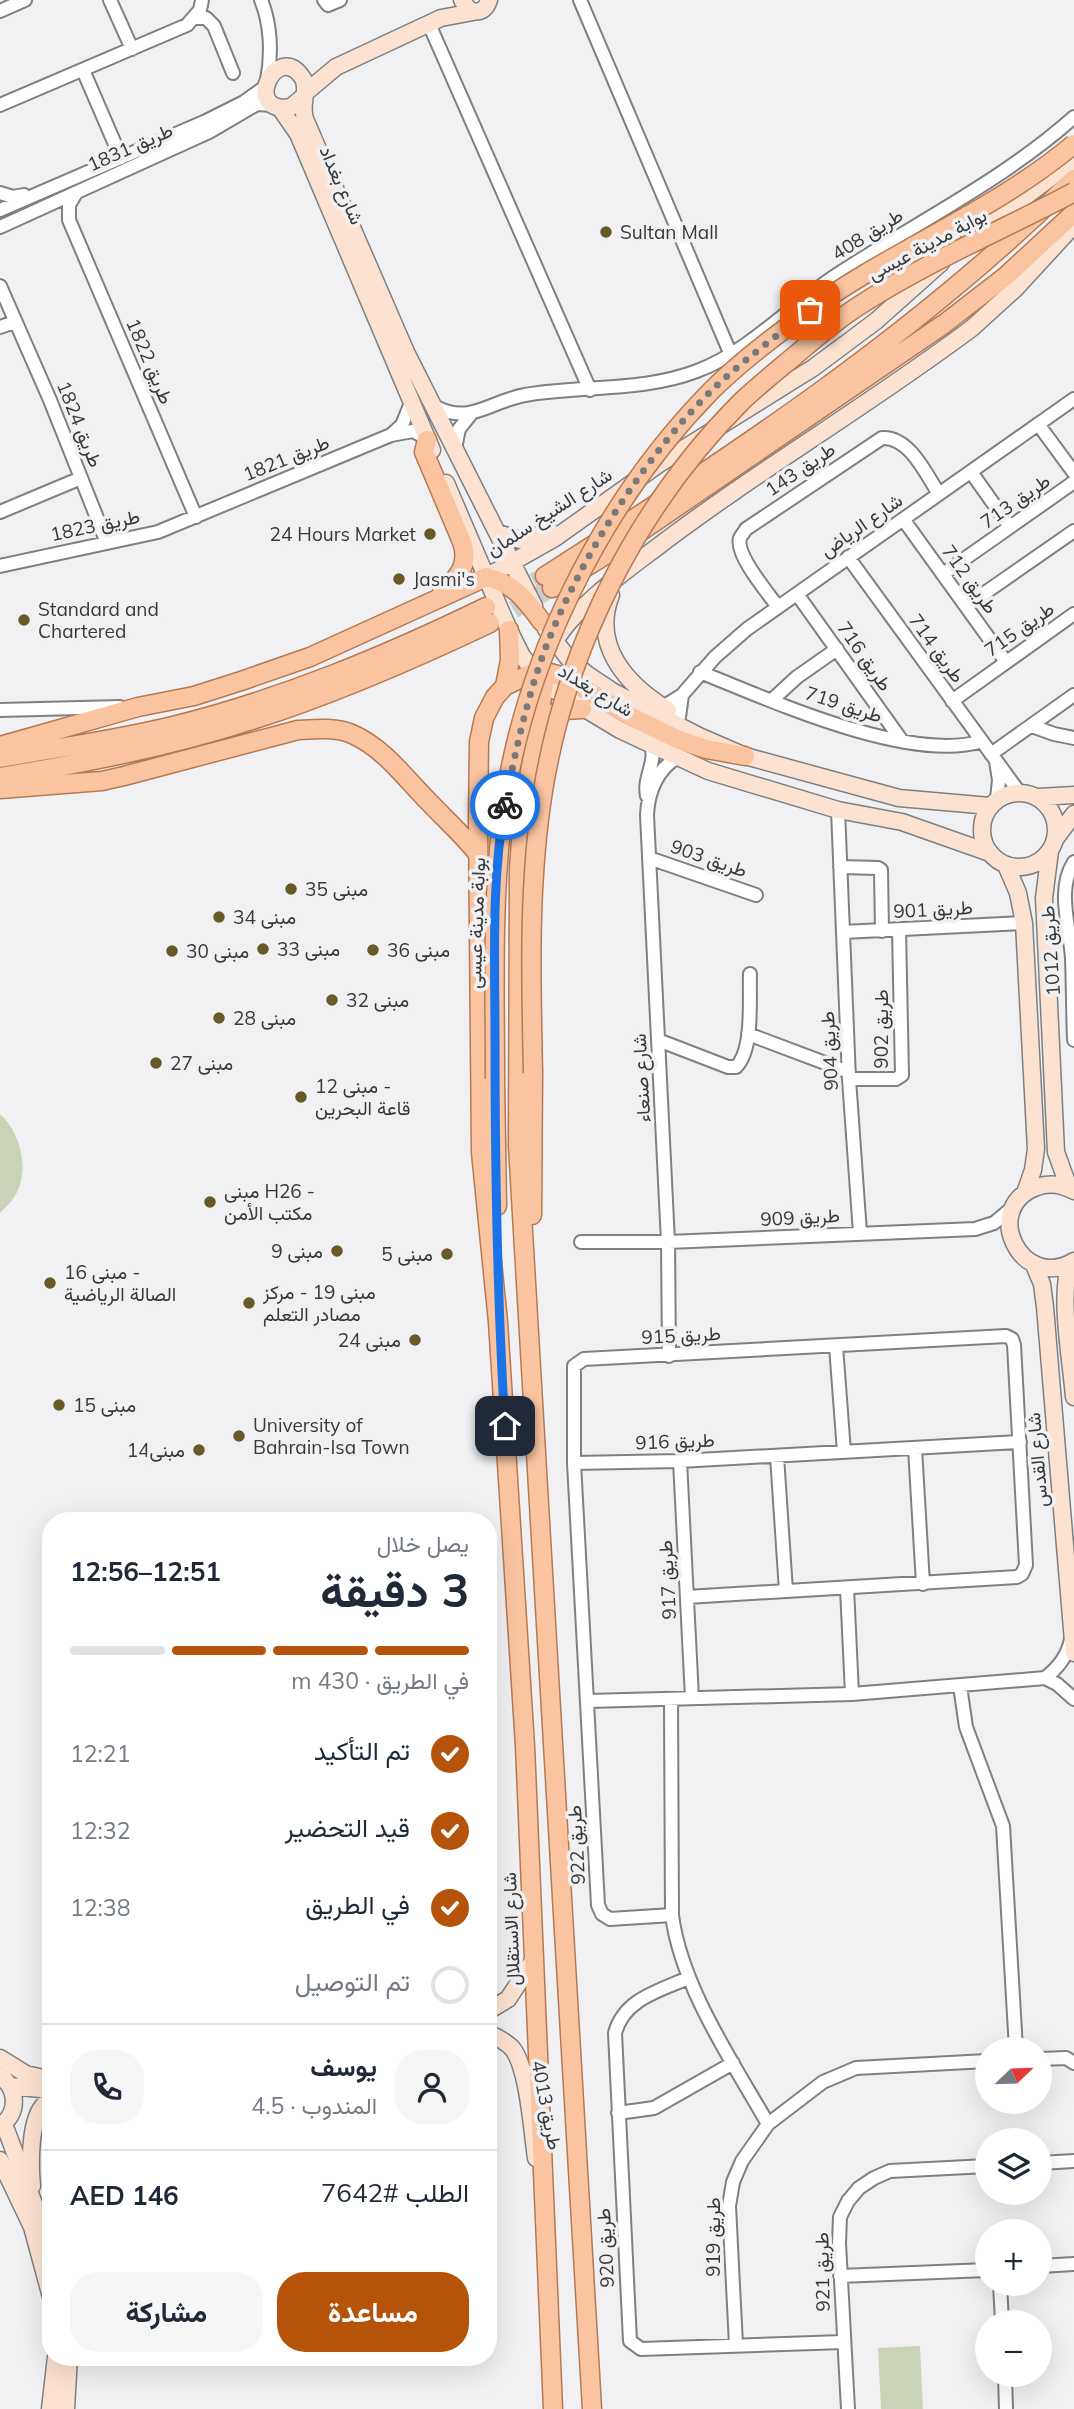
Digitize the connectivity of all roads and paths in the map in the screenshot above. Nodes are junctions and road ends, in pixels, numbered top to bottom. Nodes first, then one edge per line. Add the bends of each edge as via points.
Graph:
1 (24, 0) edge
2 (110, 0) edge
3 (202, 0) edge
4 (261, 0) edge
5 (324, 0) edge
6 (340, 0) edge
7 (580, 0) edge
8 (478, 3) edge
9 (7, 5) edge
10 (195, 18) junction
11 (435, 21) junction
12 (269, 35) junction
13 (132, 49) junction
14 (337, 66) junction
15 (83, 70) junction
16 (295, 71) junction
17 (233, 73) dead end
18 (266, 83) junction
19 (304, 95) junction
20 (0, 105) edge
21 (277, 106) junction
22 (1074, 117) edge
23 (1074, 144) edge
24 (121, 158) junction
25 (1074, 160) edge
26 (1074, 178) edge
27 (1074, 191) edge
28 (0, 193) edge
29 (76, 193) junction
30 (34, 195) junction
31 (0, 210) edge
32 (37, 211) junction
33 (1074, 213) edge
34 (69, 220) junction
35 (1074, 225) edge
36 (0, 227) edge
37 (0, 286) edge
38 (15, 322) junction
39 (0, 327) edge
40 (731, 355) junction
41 (590, 390) junction
42 (1074, 399) edge
43 (411, 403) junction
44 (434, 406) junction
45 (471, 414) junction
46 (1038, 424) junction
47 (391, 435) junction
48 (427, 439) junction
49 (455, 449) junction
50 (971, 472) junction
51 (1074, 473) edge
52 (81, 478) junction
53 (1074, 482) edge
54 (939, 494) junction
55 (0, 512) edge
56 (197, 517) junction
57 (903, 519) junction
58 (580, 522) junction
59 (1010, 527) junction
60 (1074, 531) edge
61 (499, 533) junction
62 (107, 542) junction
63 (848, 557) junction
64 (0, 566) edge
65 (626, 571) junction
66 (499, 572) junction
67 (943, 574) junction
68 (797, 594) junction
69 (429, 604) junction
70 (966, 606) junction
71 (778, 607) junction
72 (490, 610) junction
73 (1074, 614) edge
74 (542, 622) joint
75 (509, 630) junction
76 (554, 643) junction
77 (837, 649) junction
78 (1006, 662) junction
79 (700, 672) junction
80 (541, 676) junction
81 (505, 686) junction
82 (682, 695) junction
83 (1074, 695) edge
84 (772, 700) junction
85 (952, 701) junction
86 (138, 707) junction
87 (663, 707) junction
88 (582, 709) junction
89 (0, 710) edge
90 (679, 717) junction
91 (539, 720) junction
92 (1032, 726) junction
93 (1074, 738) edge
94 (902, 741) junction
95 (982, 741) junction
96 (651, 745) junction
97 (0, 746) edge
98 (678, 757) junction
99 (745, 757) junction
100 (0, 758) edge
101 (993, 758) junction
102 (0, 777) edge
103 (102, 781) junction
104 (0, 789) edge
105 (1019, 792) junction
106 (1074, 795) edge
107 (0, 797) edge
108 (1038, 797) junction
109 (649, 800) junction
110 (993, 802) junction
111 (432, 805) junction
112 (838, 810) junction
113 (1074, 814) edge
114 (523, 816) junction
115 (478, 821) junction
116 (1052, 846) junction
117 (990, 853) junction
118 (478, 854) junction
119 (649, 858) junction
120 (1074, 862) edge
121 (1006, 865) junction
122 (840, 867) junction
123 (756, 895) dead end
124 (1024, 923) junction
125 (899, 930) junction
126 (882, 931) junction
127 (843, 932) junction
128 (750, 974) dead end
129 (748, 1034) junction
130 (658, 1040) junction
131 (1074, 1040) edge
132 (849, 1075) junction
133 (1072, 1190) edge
134 (1025, 1193) junction
135 (1014, 1207) junction
136 (860, 1233) junction
137 (581, 1242) dead end
138 (668, 1242) junction
139 (1072, 1262) edge
140 (1034, 1265) junction
141 (498, 1322) junction
142 (836, 1346) junction
143 (669, 1356) junction
144 (532, 1394) junction
145 (1074, 1397) edge
146 (1020, 1442) junction
147 (915, 1448) junction
148 (844, 1452) junction
149 (777, 1456) junction
150 (680, 1461) junction
151 (574, 1463) junction
152 (923, 1584) junction
153 (847, 1588) junction
154 (786, 1591) junction
155 (687, 1597) junction
156 (1072, 1635) junction
157 (1074, 1653) edge
158 (1045, 1678) junction
159 (960, 1686) junction
160 (852, 1693) junction
161 (692, 1698) junction
162 (671, 1699) junction
163 (1074, 1699) edge
164 (588, 1701) junction
165 (672, 1915) junction
166 (533, 1961) junction
167 (688, 1978) junction
168 (497, 2006) edge
169 (1015, 2037) edge
170 (497, 2038) edge
171 (0, 2057) edge
172 (1052, 2059) edge
173 (975, 2062) edge
174 (733, 2063) junction
175 (1074, 2063) edge
176 (42, 2078) edge
177 (5, 2081) edge
178 (42, 2096) edge
179 (42, 2102) edge
180 (42, 2109) edge
181 (618, 2113) junction
182 (4, 2123) edge
183 (768, 2124) junction
184 (0, 2160) edge
185 (1074, 2161) edge
186 (1052, 2162) edge
187 (975, 2167) edge
188 (543, 2199) junction
189 (37, 2213) junction
190 (42, 2226) edge
191 (42, 2264) edge
192 (1074, 2264) edge
193 (1052, 2265) edge
194 (975, 2270) edge
195 (840, 2276) junction
196 (843, 2342) junction
197 (736, 2345) junction
198 (55, 2366) edge
199 (68, 2366) edge
200 (1005, 2387) edge
201 (593, 2404) edge
202 (50, 2409) edge
203 (66, 2409) edge
204 (553, 2409) edge
205 (848, 2409) edge
206 (1006, 2409) edge

1 - 9 street
2 - 13 street
3 - 10 street
4 - 12 street
5 - 6 street via 328,5
7 - 40 street
8 - 11 main road
10 - 13 street
10 - 17 street via 206,18 214,26
11 - 14 main road
11 - 41 street
12 - 16 street
12 - 18 street
13 - 15 street
14 - 16 main road
14 - 19 main road
15 - 20 street
15 - 24 street
16 - 18 main road via 275,71
16 - 19 main road via 304,82
18 - 21 main road via 269,100
18 - 24 street, طريق 1831 via 229,110
19 - 21 main road via 291,107
19 - 44 main road, شارع بغداد via 305,119
21 - 29 street, طريق 1831 via 257,104 209,132
21 - 43 main road, شارع بغداد via 298,134
22 - 40 street, طريق 408 via 1012,167 846,269
23 - 141 main road, بوابة مدينة عيسى, bridge via 1017,186 810,310 711,391 639,478 558,618 530,696 501,827 495,1079
24 - 30 street, طريق 1831
25 - 58 main road, شارع الشيخ سلمان via 951,254 837,351 659,464
26 - 33 main road via 1024,228 853,367 548,582 615,549 944,324 1006,276
27 - 144 main road, بوابة مدينة عيسى, bridge via 922,268 832,325 725,419 681,472 614,576 579,657 554,735 543,792 531,958
28 - 30 street
29 - 32 street, طريق 1831
29 - 34 street via 69,205
30 - 31 street, طريق 1831
32 - 34 street
32 - 36 street, طريق 1831
34 - 56 street, طريق 1822
35 - 65 main road via 972,328 708,509
37 - 38 street, طريق 1824
38 - 39 street
38 - 52 street, طريق 1824
40 - 41 street, طريق 408 via 674,379
41 - 45 street, طريق 408 via 525,395
42 - 46 street, شارع الرياض
43 - 47 street via 402,425
43 - 48 main road, شارع بغداد
44 - 45 street via 452,414
44 - 49 main road, شارع بغداد
45 - 49 street via 459,429
46 - 50 street, شارع الرياض
46 - 51 street, طريق 713
47 - 48 street, طريق 1821 via 413,431
47 - 56 street, طريق 1821
48 - 66 main road, شارع بغداد
48 - 69 main road via 424,452 466,555 460,575
49 - 61 main road, شارع بغداد
50 - 54 street, شارع الرياض
50 - 59 street
52 - 55 street
52 - 62 street, طريق 1824
53 - 59 street, طريق 713
54 - 57 street, شارع الرياض
54 - 71 street, طريق 143 via 903,443 883,438 746,528 740,548
56 - 62 street, طريق 1823 via 158,532
57 - 63 street, شارع الرياض
57 - 67 street, طريق 712
58 - 61 main road via 527,540
58 - 66 main road, شارع الشيخ سلمان
59 - 67 street, طريق 713
60 - 70 street
61 - 66 main road, شارع بغداد
62 - 64 street, طريق 1823
63 - 68 street, شارع الرياض
63 - 85 street, طريق 714
65 - 76 main road via 577,614
65 - 87 main road via 608,603 608,647 621,672
66 - 69 main road
66 - 72 main road
66 - 74 main road
67 - 70 street, طريق 712
68 - 71 street, شارع الرياض
68 - 77 street, طريق 716
69 - 86 main road via 310,657 194,696
70 - 78 street, طريق 712
71 - 79 street, شارع الرياض
72 - 75 main road, شارع بغداد
72 - 100 main road via 315,683 245,705 172,727
72 - 102 main road via 407,662 249,721 169,744
73 - 78 street, طريق 715
74 - 76 main road, شارع بغداد
75 - 80 main road, شارع بغداد via 522,656
75 - 81 main road
76 - 80 main road
76 - 99 main road, شارع بغداد via 612,691
77 - 84 street
77 - 94 street, طريق 716
78 - 85 street, طريق 715
79 - 82 street, شارع الرياض
79 - 84 street, طريق 719
80 - 81 main road
80 - 88 main road, شارع بغداد
80 - 91 main road
80 - 99 main road via 557,674 679,740
81 - 115 main road via 484,718
82 - 87 street, شارع الرياض
82 - 90 street
83 - 92 street
84 - 94 street, طريق 719
85 - 95 street, طريق 714
86 - 89 street
86 - 97 main road
87 - 90 main road
88 - 91 main road via 555,712
88 - 96 main road, شارع بغداد
90 - 99 main road
91 - 114 main road
92 - 93 street
92 - 101 street
94 - 95 street, طريق 719 via 957,747
95 - 101 street, طريق 714
96 - 98 main road, شارع بغداد
96 - 109 street, شارع صنعاء via 653,762 646,784
98 - 109 street, شارع صنعاء via 661,771
98 - 112 main road, شارع بغداد via 708,771
99 - 110 main road, شارع بغداد via 899,798
101 - 105 street, طريق 714
101 - 110 street via 999,780
103 - 104 main road
103 - 107 main road
103 - 111 main road via 298,730 326,729 365,741 389,759
105 - 108 main road
105 - 110 main road
106 - 108 main road
108 - 116 main road via 1055,821
109 - 119 street, شارع صنعاء
110 - 117 main road via 981,830
111 - 115 main road
111 - 118 main road
112 - 117 main road, شارع بغداد via 902,821
112 - 122 street, طريق 904
113 - 116 main road
114 - 115 main road
114 - 144 main road via 517,921 518,1146
115 - 118 main road
116 - 121 main road via 1035,864
116 - 133 main road via 1044,898 1056,1152
117 - 121 main road
118 - 141 main road via 481,1152
119 - 123 street, طريق 903
119 - 130 street, شارع صنعاء
120 - 131 street, طريق 1012 via 1065,901
121 - 124 main road
122 - 126 street via 881,870
122 - 127 street, طريق 904
124 - 125 street, طريق 901
124 - 134 main road via 1036,1149
125 - 126 street, طريق 901
125 - 132 street, طريق 902 via 902,1075 897,1079
126 - 127 street, طريق 901
127 - 132 street, طريق 904
128 - 129 street
129 - 130 street via 741,1061 733,1067
129 - 132 street
130 - 138 street, شارع صنعاء
132 - 136 street, طريق 904
133 - 134 main road via 1042,1185
134 - 135 main road
135 - 136 street, طريق 909 via 994,1223 975,1229
135 - 140 main road via 1009,1229 1012,1240
136 - 138 street, طريق 909
137 - 138 street, طريق 909
138 - 143 street, شارع صنعاء
139 - 140 main road via 1046,1268
139 - 145 main road via 1066,1305
140 - 156 main road, شارع القدس via 1045,1307
141 - 166 main road, شارع الاستقلال via 525,1746
142 - 143 street, طريق 915
142 - 146 street, طريق 915 via 1009,1337 1014,1345
142 - 148 street
143 - 151 street, طريق 915 via 576,1363 572,1370
144 - 201 main road
146 - 147 street, طريق 916
146 - 152 street, طريق 915 via 1025,1570 1017,1577
147 - 148 street, طريق 916
147 - 152 street
148 - 149 street, طريق 916
149 - 150 street, طريق 916
149 - 154 street
150 - 151 street, طريق 916
150 - 155 street, طريق 917
151 - 164 street, طريق 915
152 - 153 street, طريق 915
153 - 154 street, طريق 915
153 - 160 street
154 - 155 street, طريق 915
155 - 161 street, طريق 917
156 - 157 main road, شارع القدس
156 - 158 street via 1066,1655
158 - 159 street
158 - 163 street
159 - 160 street
159 - 169 street via 966,1727 1003,1830
160 - 161 street
161 - 162 street
162 - 164 street
162 - 165 street
164 - 165 street, طريق 922 via 600,1910 610,1919
165 - 167 street
166 - 168 main road via 508,1999
166 - 188 main road, شارع الاستقلال
167 - 174 street
167 - 181 street, طريق 920 via 637,2001 621,2017 615,2033
170 - 188 main road, طريق 4013 via 517,2056
171 - 176 main road via 26,2074
172 - 175 street
173 - 183 street, طريق 919 via 856,2068 823,2082
174 - 181 street via 654,2108
174 - 183 street
177 - 178 main road
177 - 182 main road via 14,2107
179 - 182 main road
180 - 189 main road via 31,2153
181 - 197 street, طريق 920 via 630,2341 641,2349
182 - 189 main road
183 - 197 street, طريق 919 via 742,2161 729,2206
184 - 191 main road via 32,2227
185 - 186 street
187 - 195 street, طريق 921 via 890,2172 859,2188 840,2217
188 - 204 main road, شارع الاستقلال
189 - 190 main road
192 - 193 street
194 - 195 street
195 - 196 street, طريق 921
196 - 197 street, طريق 920
196 - 205 street, طريق 921
198 - 202 main road
199 - 203 main road
200 - 206 street

